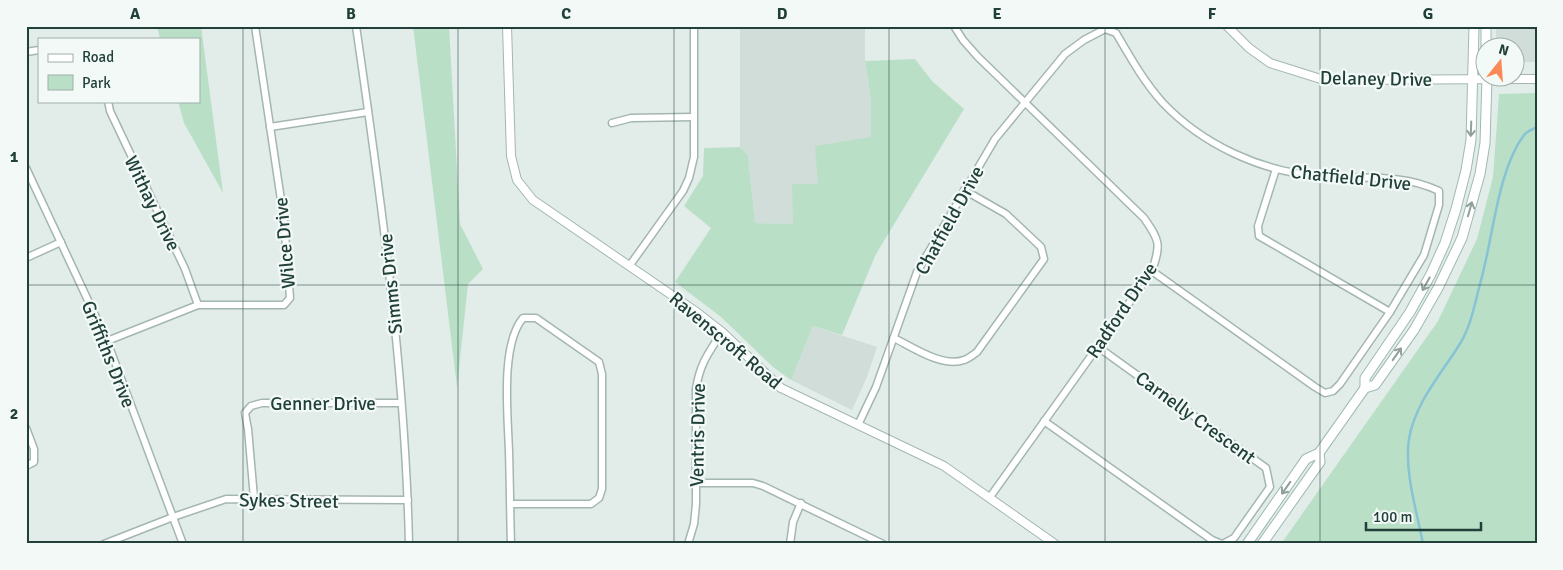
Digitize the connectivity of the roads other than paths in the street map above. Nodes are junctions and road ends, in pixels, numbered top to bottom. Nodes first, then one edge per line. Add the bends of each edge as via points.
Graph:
1 (255, 26) edge
2 (356, 26) edge
3 (507, 26) edge
4 (694, 26) edge
5 (954, 26) edge
6 (1227, 26) edge
7 (1474, 26) edge
8 (1476, 41) edge
9 (1476, 79) edge
10 (1480, 88) edge
11 (1482, 88) edge
12 (108, 102) edge
13 (1026, 102) junction
14 (368, 112) junction
15 (693, 117) junction
16 (612, 123) dead end
17 (270, 127) junction
18 (26, 168) edge
19 (1276, 169) junction
20 (964, 190) junction
21 (60, 242) junction
22 (26, 258) edge
23 (630, 265) junction
24 (1152, 271) junction
25 (198, 305) junction
26 (1390, 312) junction
27 (722, 332) junction
28 (894, 338) junction
29 (106, 342) junction
30 (1098, 347) junction
31 (1365, 388) junction
32 (401, 403) junction
33 (1044, 421) junction
34 (858, 424) junction
35 (26, 428) edge
36 (1319, 453) junction
37 (26, 466) edge
38 (697, 484) junction
39 (990, 497) junction
40 (254, 498) junction
41 (408, 500) junction
42 (801, 503) junction
43 (510, 504) junction
44 (173, 516) junction
45 (104, 544) edge
46 (182, 544) edge
47 (409, 544) edge
48 (511, 544) edge
49 (688, 544) edge
50 (790, 544) edge
51 (883, 544) edge
52 (1055, 544) edge
53 (1223, 544) edge
54 (1246, 544) edge
55 (1262, 544) edge

1 - 17 street, Wilce Drive
2 - 14 street, Simms Drive
3 - 23 street, Ravenscroft Road via 511,156 517,180 533,200
4 - 15 street
5 - 13 street, Radford Drive via 978,57
6 - 9 street, Delaney Drive via 1270,63 1324,80
7 - 8 main road
10 -> 31 main road via 1466,170 1445,243 1410,312 1365,378
31 -> 11 main road via 1375,384 1414,330 1462,238 1485,143
12 - 25 street, Withay Drive via 185,269
13 - 19 street, Chatfield Drive via 1065,54 1105,30 1116,33 1138,71 1179,118 1229,151
13 - 20 street, Chatfield Drive via 995,139
13 - 24 street, Radford Drive via 1144,218 1156,235 1159,250
14 - 17 street
14 - 32 street, Simms Drive via 385,231
15 - 16 street via 631,118
15 - 23 street via 694,157 689,178
17 - 25 street, Wilce Drive via 284,220 290,298 284,305
18 - 21 street, Griffiths Drive
19 - 26 street via 1258,226 1259,236
19 - 26 street, Chatfield Drive via 1318,176 1390,177 1439,191 1439,205 1424,255
20 - 28 street, Chatfield Drive via 917,272
20 - 28 street via 1006,214 1041,247 1044,259 977,352 964,360 950,363
21 - 22 street
21 - 29 street, Griffiths Drive
23 - 27 street, Ravenscroft Road
24 - 26 street, Chatfield Drive via 1325,393 1340,384
24 - 30 street, Radford Drive
25 - 29 street, Wilce Drive
27 - 34 street, Ravenscroft Road via 781,388
27 - 38 street, Ventris Drive via 702,362 698,375
28 - 34 street, Chatfield Drive
29 - 44 street, Griffiths Drive
30 - 33 street, Radford Drive
30 - 53 street, Carnelly Crescent via 1266,468 1270,487 1234,538
31 - 36 main road
32 - 40 street, Genner Drive via 262,403 251,406 245,414
32 - 41 street, Simms Drive
33 - 39 street, Radford Drive
33 - 53 street, Carnelly Crescent via 1212,540
34 - 39 street, Ravenscroft Road via 944,466
35 - 37 street via 34,449 34,462
36 -> 54 main road via 1306,460
36 - 55 main road via 1320,462
38 - 42 street via 753,483
38 - 49 street, Ventris Drive via 694,524
39 - 52 street, Ravenscroft Road
40 - 41 street, Sykes Street
40 - 44 street, Sykes Street via 226,499
41 - 47 street, Simms Drive
42 - 50 street via 793,522
42 - 51 street
43 - 43 street via 592,504 602,489 602,374 599,362 536,318 523,318 517,325 507,379
43 - 48 street
44 - 45 street, Sykes Street
44 - 46 street, Griffiths Drive

